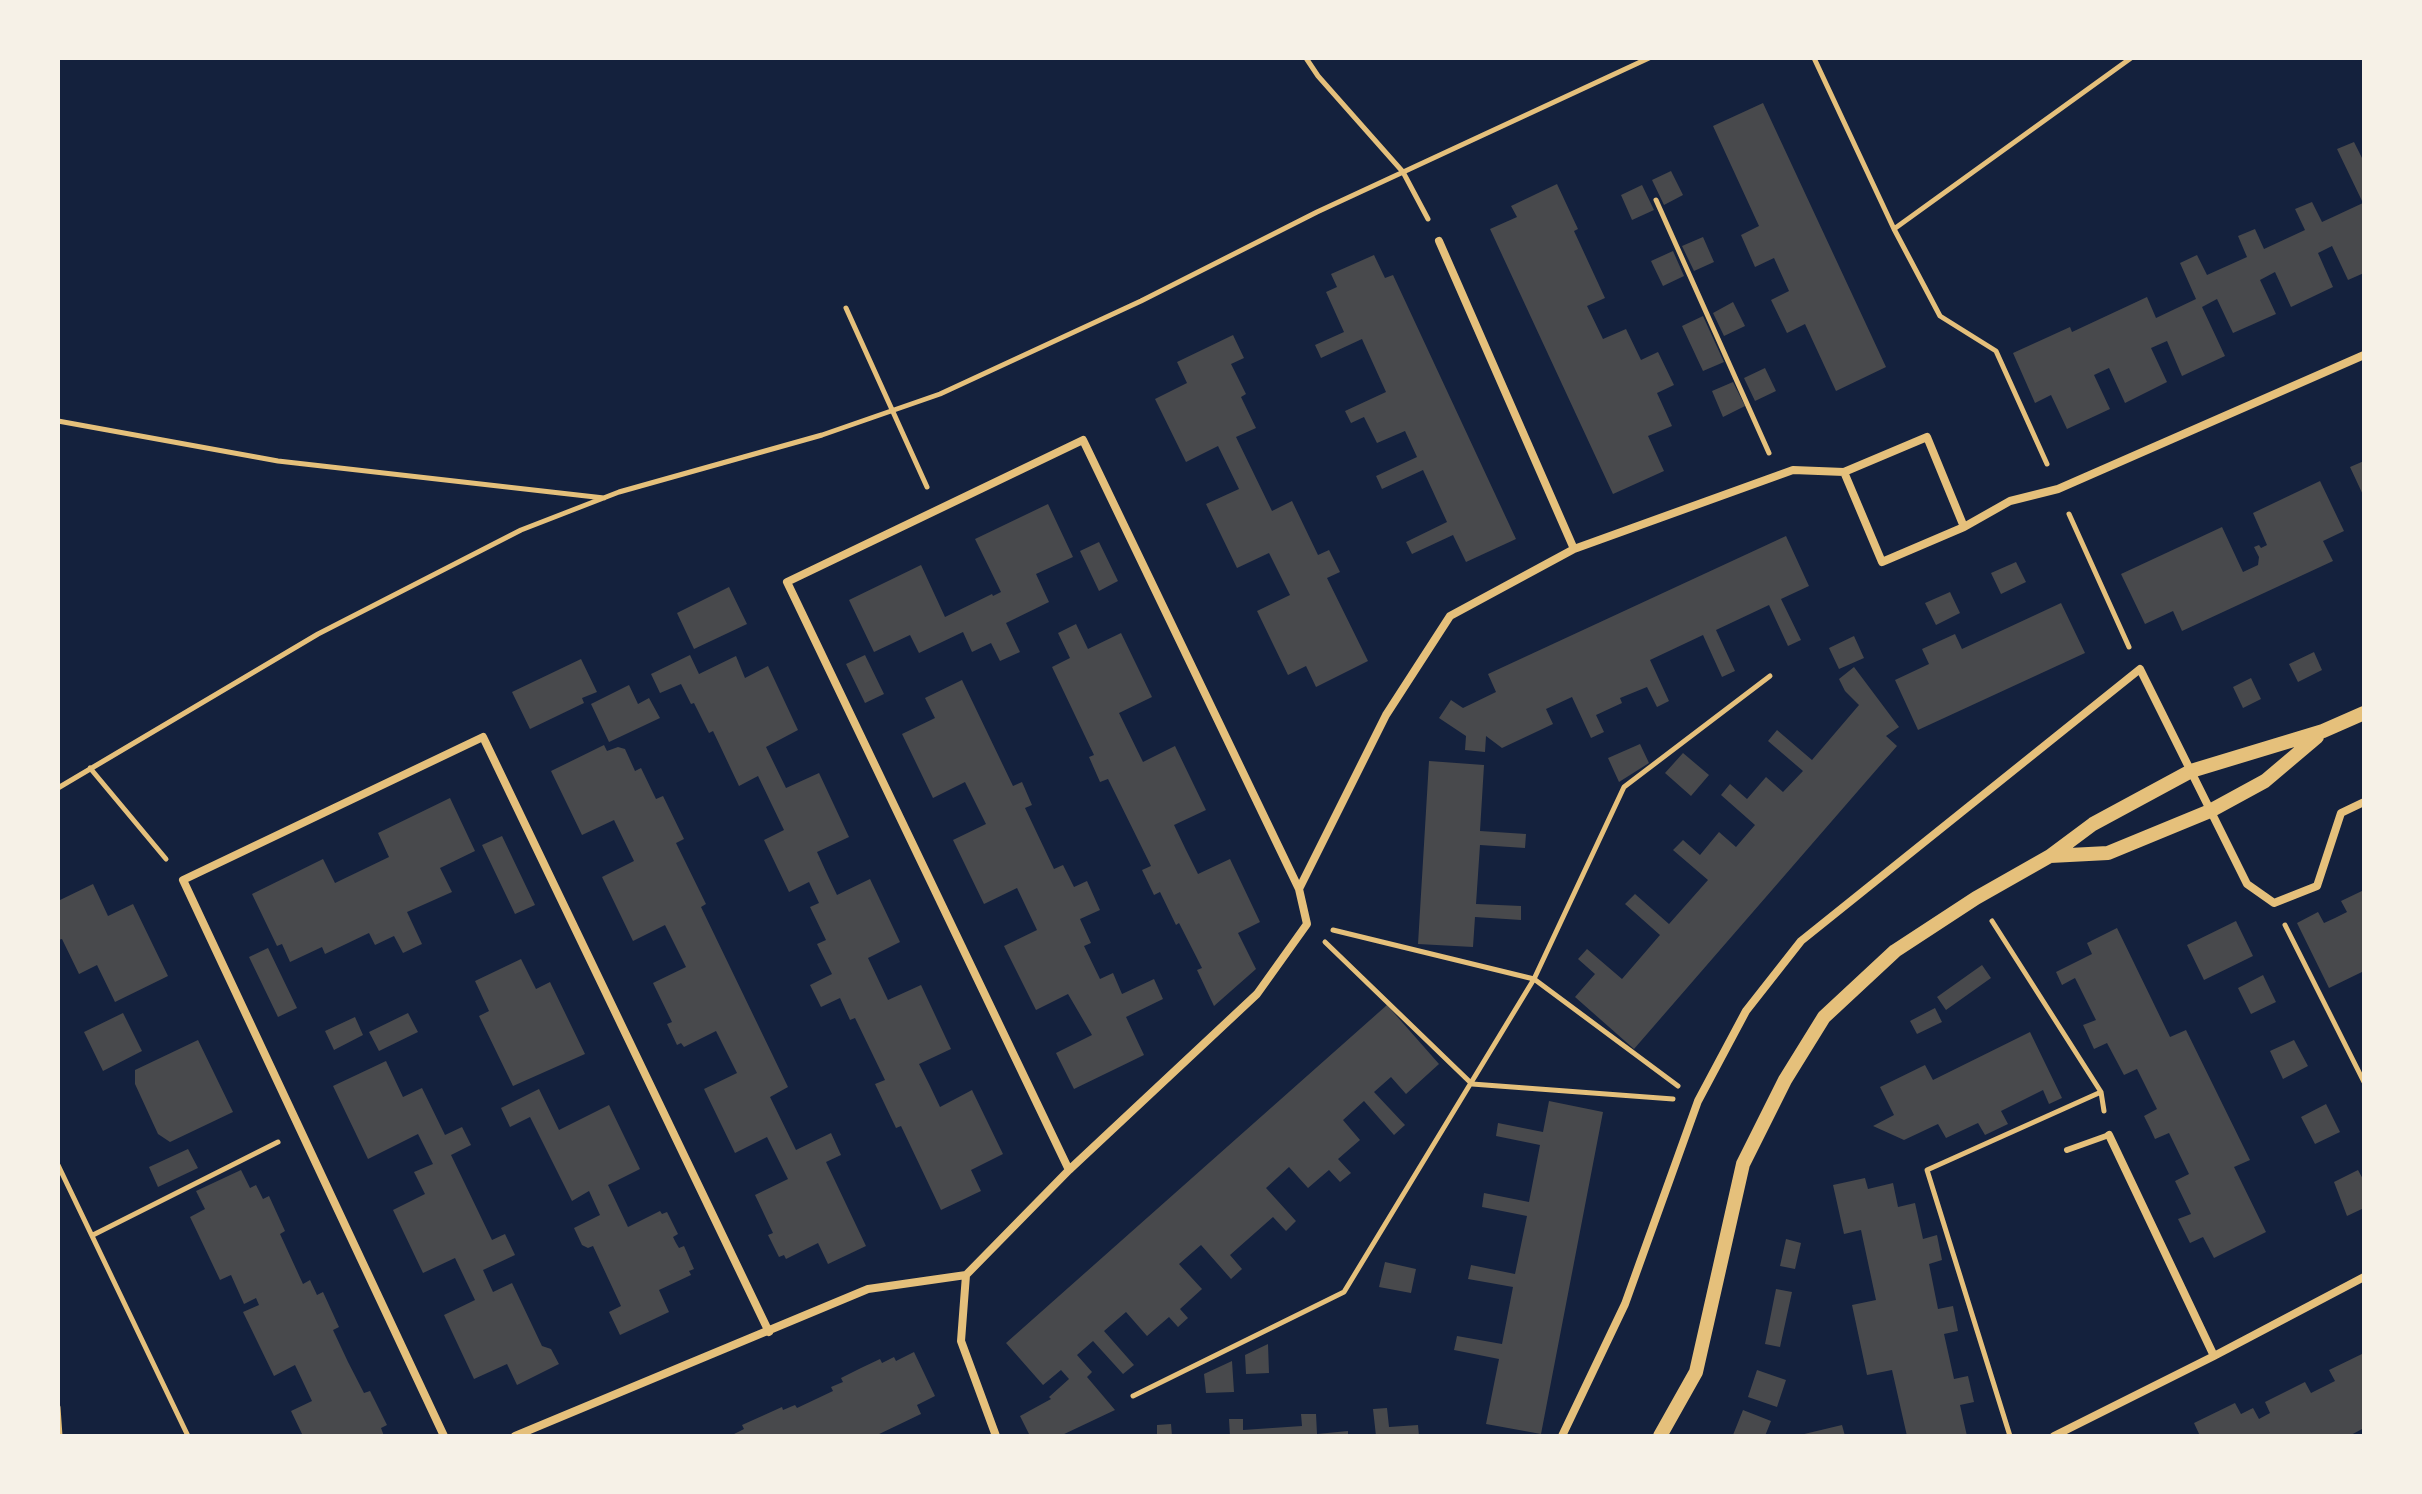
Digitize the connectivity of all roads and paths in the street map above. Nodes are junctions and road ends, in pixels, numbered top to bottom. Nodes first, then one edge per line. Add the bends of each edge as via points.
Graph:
1 (1306, 58) edge
2 (1649, 58) edge
3 (1814, 58) edge
4 (2131, 58) edge
5 (1403, 172) junction
6 (1656, 200) dead end
7 (1894, 229) junction
8 (1439, 241) joint
9 (846, 308) dead end
10 (2364, 355) edge
11 (894, 410) junction
12 (58, 421) edge
13 (1844, 472) junction
14 (1780, 475) junction
15 (2058, 489) junction
16 (605, 498) junction
17 (937, 510) junction
18 (1964, 527) junction
19 (1574, 549) junction
20 (2140, 669) junction
21 (1770, 676) dead end
22 (2364, 713) edge
23 (2323, 731) junction
24 (90, 768) junction
25 (2191, 771) junction
26 (58, 788) edge
27 (2364, 802) edge
28 (2210, 811) junction
29 (2050, 856) junction
30 (183, 880) junction
31 (1299, 889) junction
32 (1976, 898) junction
33 (2274, 903) junction
34 (1307, 924) junction
35 (1534, 979) junction
36 (2364, 1059) edge
37 (2354, 1063) junction
38 (2364, 1082) edge
39 (1472, 1084) junction
40 (2101, 1092) junction
41 (1698, 1101) junction
42 (301, 1130) junction
43 (2109, 1135) junction
44 (2067, 1150) dead end
45 (58, 1165) edge
46 (1069, 1170) junction
47 (93, 1235) junction
48 (966, 1275) junction
49 (2364, 1277) edge
50 (769, 1332) junction
51 (2214, 1356) junction
52 (1133, 1396) dead end
53 (58, 1407) edge
54 (60, 1436) edge
55 (188, 1436) edge
56 (444, 1436) edge
57 (515, 1436) edge
58 (996, 1436) edge
59 (1562, 1436) edge
60 (1660, 1436) edge
61 (2010, 1436) edge
62 (2054, 1436) edge

1 - 5 path
2 - 5 path
3 - 7 path
4 - 7 path
5 - 8 path
5 - 11 path via 1141,301
6 - 14 path
7 - 15 path via 1940,316 1996,351
8 - 19 street
9 - 11 path
10 - 15 street
11 - 16 path
11 - 17 path
12 - 16 path via 278,461
13 - 14 street via 1793,470
13 - 18 street via 1882,562
13 - 18 street via 1927,437
14 - 19 street
15 - 18 street via 2010,501
15 - 20 path
16 - 24 path via 521,530 318,634
17 - 31 street via 1083,440
17 - 46 street via 787,582
19 - 31 street via 1450,616 1386,715
20 - 25 street
20 - 41 street via 1801,941 1746,1011
21 - 35 path via 1624,787
22 - 23 street
23 - 25 street
23 - 28 street via 2265,781
24 - 26 path
24 - 30 path
25 - 28 street
25 - 29 street via 2093,824
27 - 33 street via 2341,813 2317,886
28 - 29 street via 2108,853
28 - 33 street via 2247,884
29 - 32 street
30 - 42 street
30 - 50 street via 483,737
31 - 34 street
32 - 40 path
32 - 60 street via 1895,951 1824,1017 1785,1080 1743,1164 1696,1372
33 - 37 path
34 - 35 path
34 - 39 path
34 - 46 street via 1257,994
35 - 39 path
35 - 41 path
36 - 37 path
37 - 38 path
39 - 41 path
39 - 52 path via 1344,1292
40 - 43 path
40 - 61 path via 1927,1170
41 - 59 street via 1625,1304
42 - 47 path
42 - 56 street
43 - 44 lane
43 - 51 street
45 - 47 path
46 - 48 street
47 - 55 path
48 - 50 street via 868,1289
48 - 58 street via 961,1341
49 - 51 street
50 - 57 street
51 - 62 street
53 - 54 path

